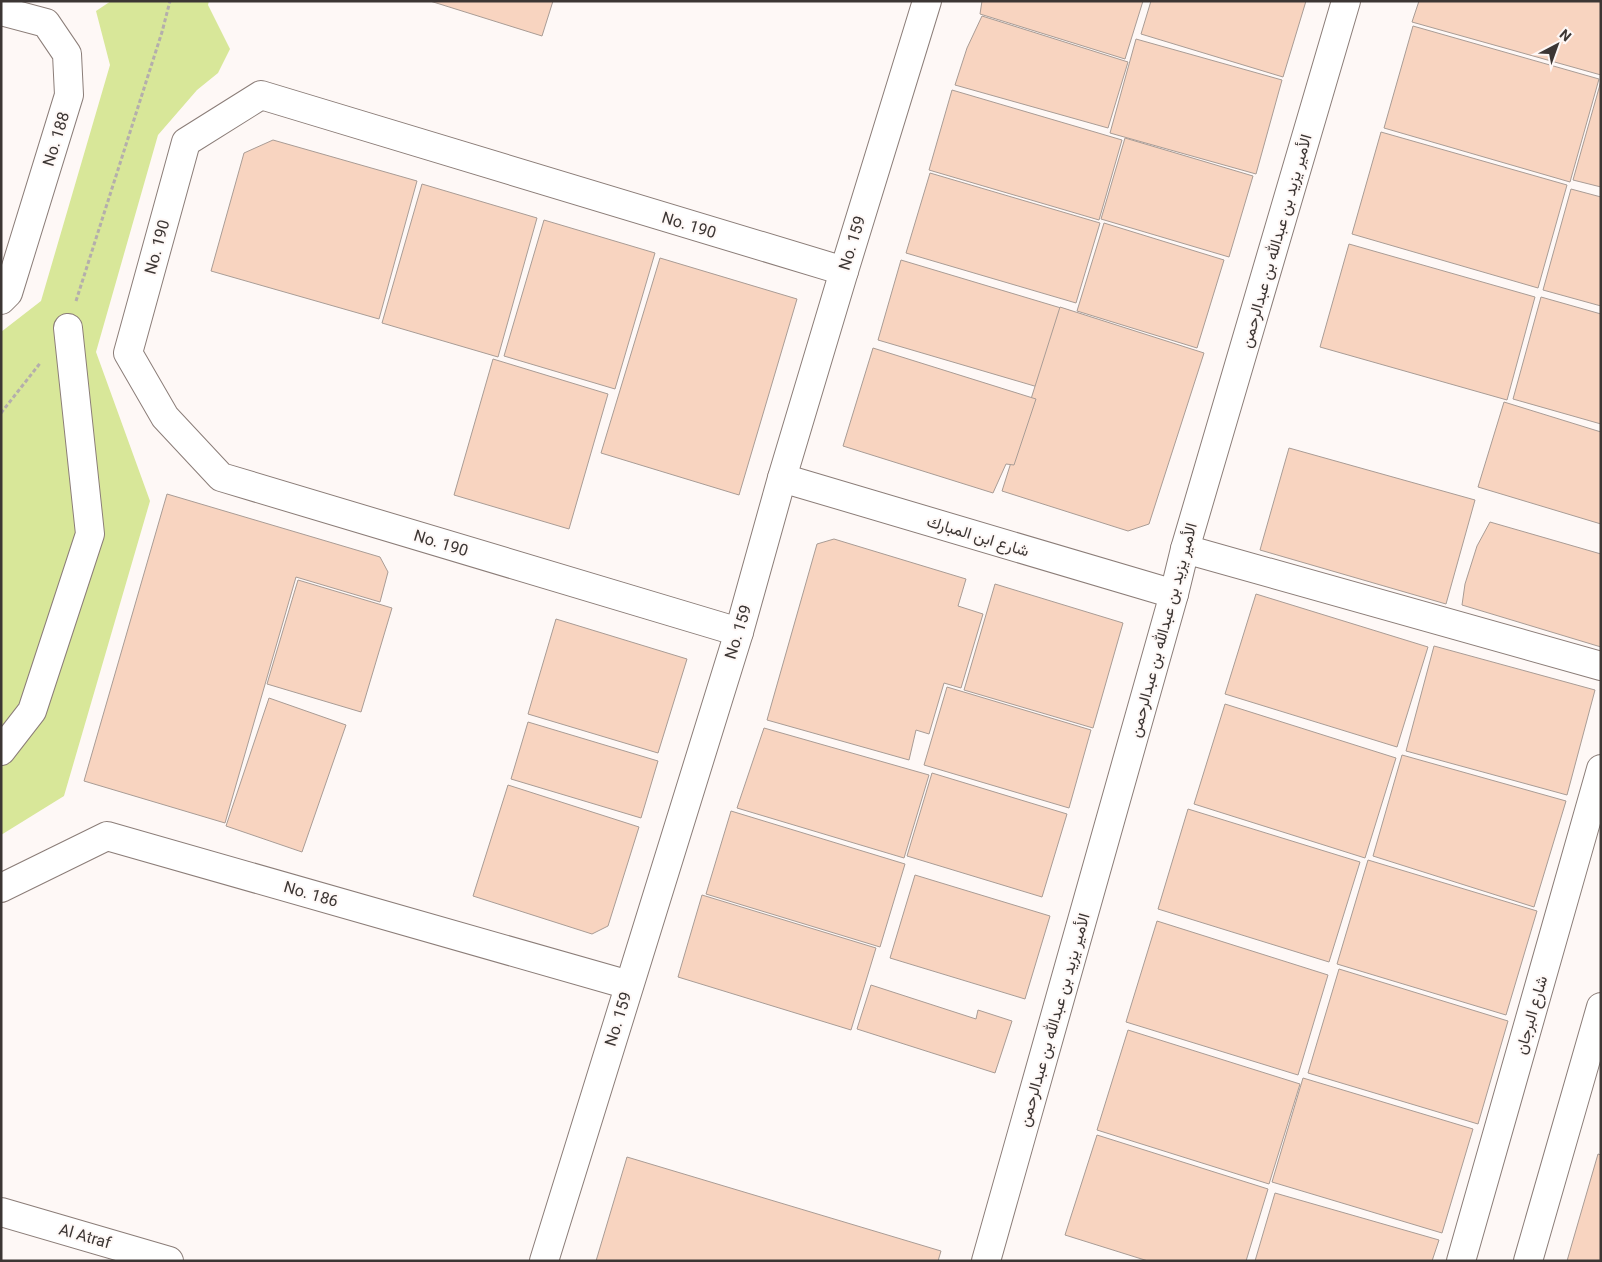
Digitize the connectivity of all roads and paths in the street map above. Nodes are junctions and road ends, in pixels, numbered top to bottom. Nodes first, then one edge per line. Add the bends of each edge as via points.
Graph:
1 (170, 1) edge
2 (927, 1) edge
3 (1346, 1) edge
4 (1, 11) edge
5 (844, 271) junction
6 (1, 300) edge
7 (68, 328) junction
8 (1, 413) edge
9 (782, 478) junction
10 (1185, 549) junction
11 (1174, 594) junction
12 (739, 632) junction
13 (1601, 666) edge
14 (1, 750) edge
15 (1601, 769) edge
16 (1, 888) edge
17 (628, 985) junction
18 (1601, 1007) edge
19 (1, 1212) edge
20 (169, 1261) edge
21 (544, 1261) edge
22 (986, 1261) edge
23 (1461, 1261) edge
24 (1528, 1261) edge

1 - 7 path
2 - 5 street, No. 159
3 - 10 street, الأمير يزيد بن عبدالله بن عبدالرحمن
4 - 6 street, No. 188 via 46,23 67,54 69,95 8,293
5 - 9 street, No. 159
5 - 12 street, No. 190 via 261,95 186,142 128,352 164,417 222,477
7 - 8 path
7 - 14 street via 90,534 32,711
9 - 11 street, شارع ابن المبارك
9 - 12 street, No. 159
10 - 11 street, الأمير يزيد بن عبدالله بن عبدالرحمن
10 - 13 street
11 - 22 street, الأمير يزيد بن عبدالله بن عبدالرحمن
12 - 17 street, No. 159
15 - 23 street, شارع البرجان
16 - 17 street, No. 186 via 107,836
17 - 21 street, No. 159
18 - 24 street
19 - 20 street, Al Atraf

